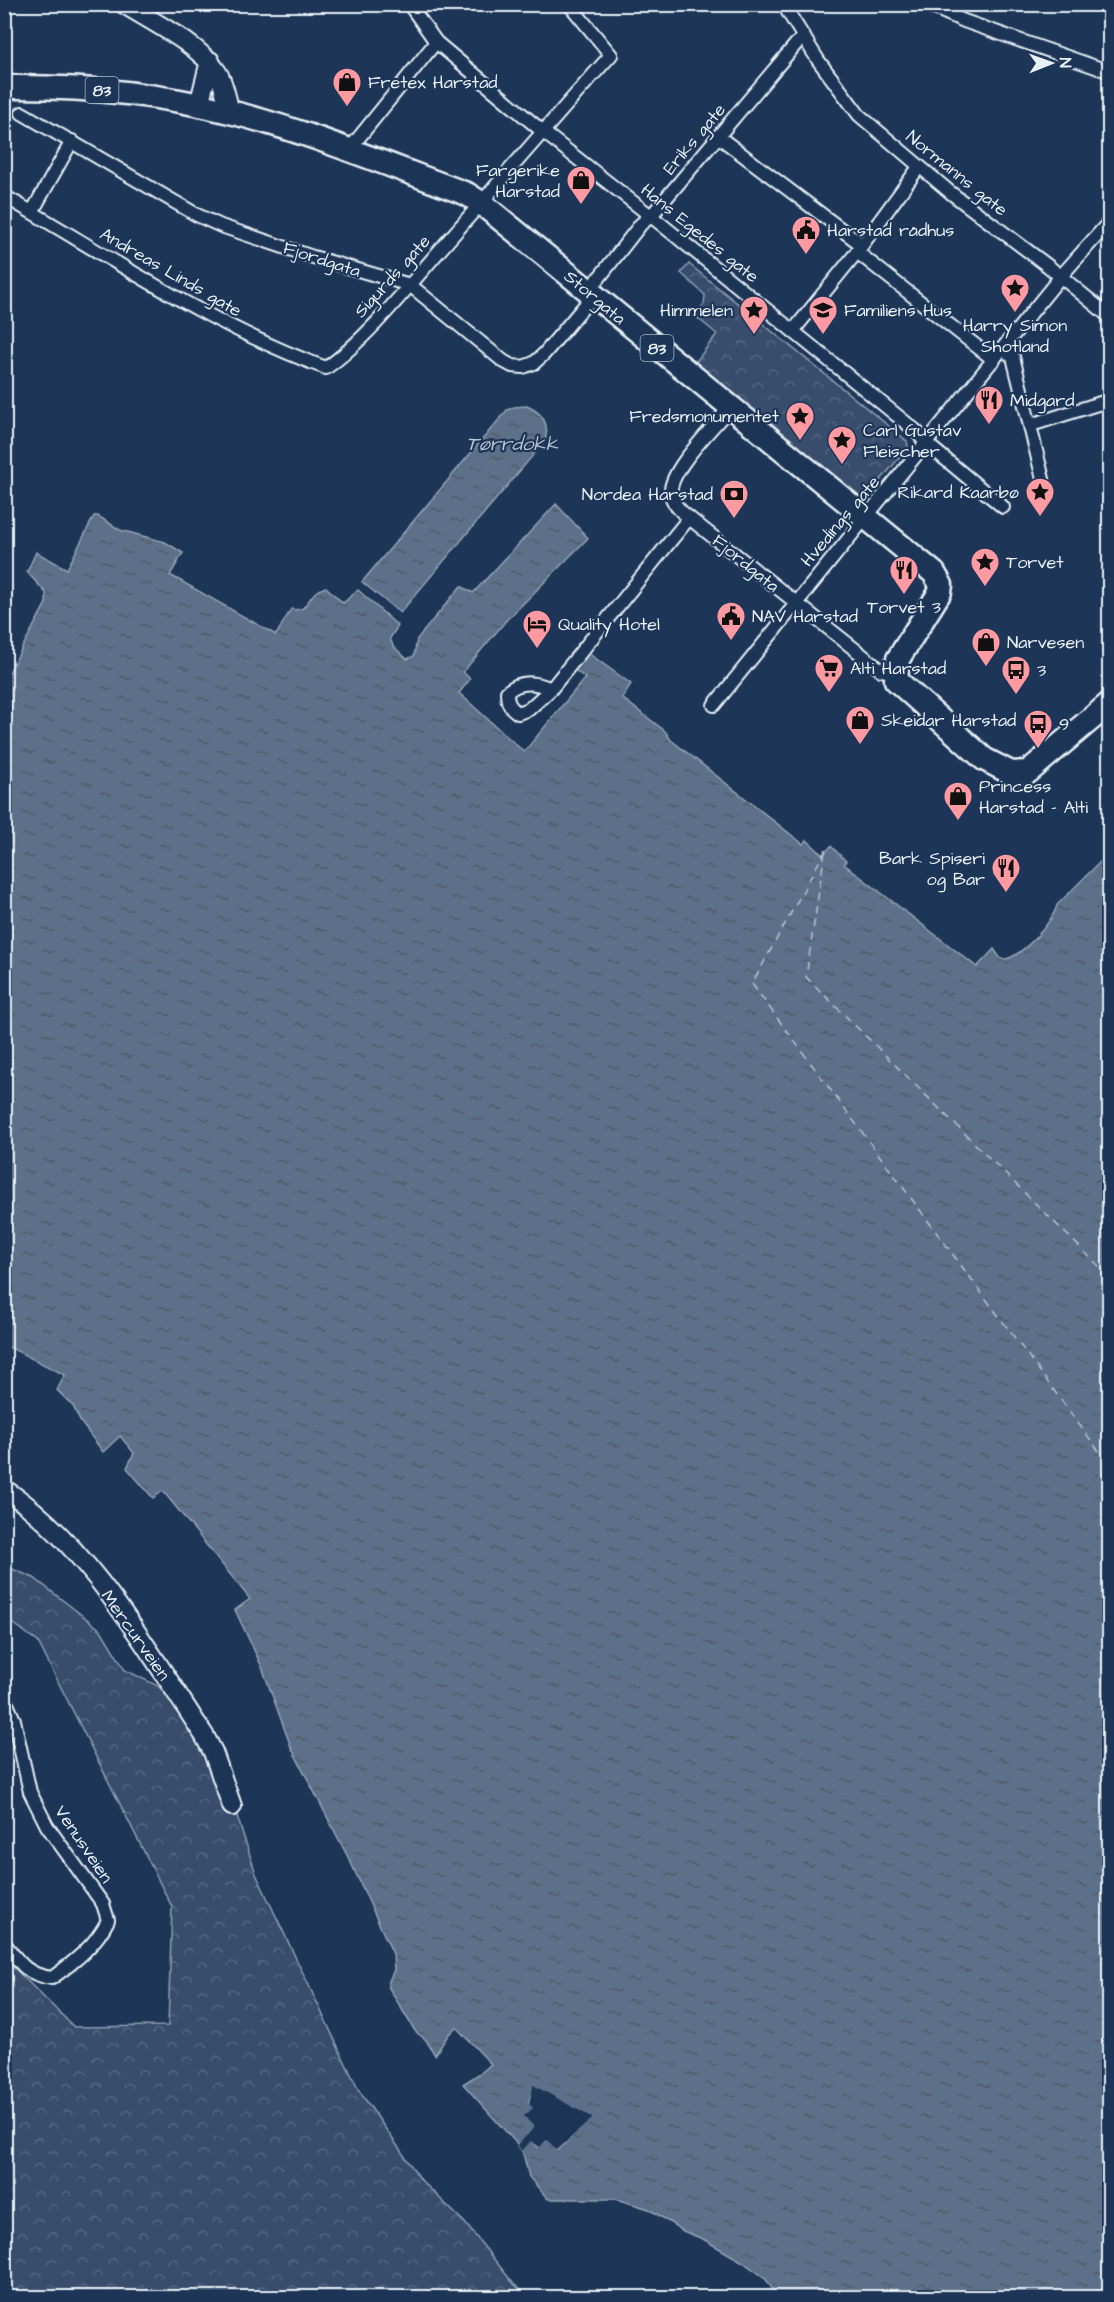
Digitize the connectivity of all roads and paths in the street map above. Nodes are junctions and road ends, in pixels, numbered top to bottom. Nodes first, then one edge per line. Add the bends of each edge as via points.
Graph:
1 (124, 4) edge
2 (409, 4) edge
3 (569, 4) edge
4 (783, 4) edge
5 (925, 4) edge
6 (804, 37) junction
7 (436, 42) junction
8 (210, 61) junction
9 (1110, 72) edge
10 (4, 87) edge
11 (199, 105) junction
12 (230, 111) junction
13 (22, 113) dead end
14 (542, 131) junction
15 (719, 137) junction
16 (72, 141) junction
17 (348, 151) junction
18 (919, 166) junction
19 (4, 196) edge
20 (481, 203) junction
21 (32, 212) junction
22 (651, 216) junction
23 (1110, 221) edge
24 (859, 248) junction
25 (1061, 276) junction
26 (410, 285) junction
27 (590, 293) junction
28 (1110, 317) edge
29 (792, 331) junction
30 (1003, 349) junction
31 (994, 360) junction
32 (326, 368) joint
33 (1110, 400) edge
34 (730, 407) junction
35 (1031, 425) junction
36 (927, 444) junction
37 (1043, 479) dead end
38 (1003, 507) dead end
39 (689, 518) junction
40 (865, 518) junction
41 (796, 603) junction
42 (895, 673) junction
43 (551, 689) dead end
44 (1110, 703) edge
45 (714, 705) dead end
46 (4, 1489) edge
47 (4, 1697) edge
48 (232, 1806) dead end
49 (4, 1943) edge

1 - 8 main road
2 - 7 street, Hans Egedes gate
3 - 14 street, Sigurds gate via 612,55
4 - 6 street, Normanns gate
5 - 9 street
6 - 15 street, Eriks gate
6 - 18 street, Normanns gate via 859,115
7 - 14 street, Hans Egedes gate
7 - 17 street
8 - 11 main road
8 - 12 main road via 219,74
10 - 11 highway, 83 via 94,89
11 - 12 highway, Storgata / 83
12 - 17 highway, Storgata / 83
13 - 16 street, Fjordgata
14 - 20 street, Sigurds gate
14 - 22 street, Hans Egedes gate
15 - 22 street, Eriks gate
15 - 24 street
16 - 21 street
16 - 26 street, Fjordgata via 220,226
17 - 20 highway, Storgata / 83 via 467,194
18 - 24 street
18 - 25 street, Normanns gate
19 - 21 street, Andreas Linds gate
20 - 26 street, Sigurds gate
20 - 27 highway, Storgata / 83
21 - 32 street, Andreas Linds gate via 227,326
22 - 27 street, Eriks gate
22 - 29 street, Hans Egedes gate
23 - 25 street, Hvedings gate
24 - 29 street
24 - 31 street
25 - 28 street, Normanns gate
25 - 30 street, Hvedings gate
26 - 27 street, Fjordgata via 503,361 523,367 543,354 586,304
26 - 32 street, Sigurds gate via 344,356
27 - 34 highway, Storgata / 83
29 - 36 street, Hans Egedes gate
30 - 31 street, Hvedings gate
30 - 35 street via 1013,357
31 - 36 street, Hvedings gate
33 - 35 street
34 - 39 street, Fjordgata via 678,470 672,483 673,502
34 - 40 highway, Storgata / 83
35 - 37 street
36 - 38 street, Hans Egedes gate
36 - 40 street, Hvedings gate
39 - 41 street, Fjordgata
39 - 43 street
40 - 41 street, Hvedings gate
40 - 42 highway, Storgata / 83 via 926,566 941,585 898,659
41 - 42 street, Fjordgata via 881,670
41 - 45 street, Hvedings gate
42 - 44 highway, Fjordgata via 901,687 975,752 1011,773 1028,772
46 - 48 main road, Mercurveien via 53,1528 124,1616 204,1735
47 - 49 street, Venusveien via 15,1720 30,1792 47,1826 103,1904 108,1920 90,1947 52,1978 24,1968

